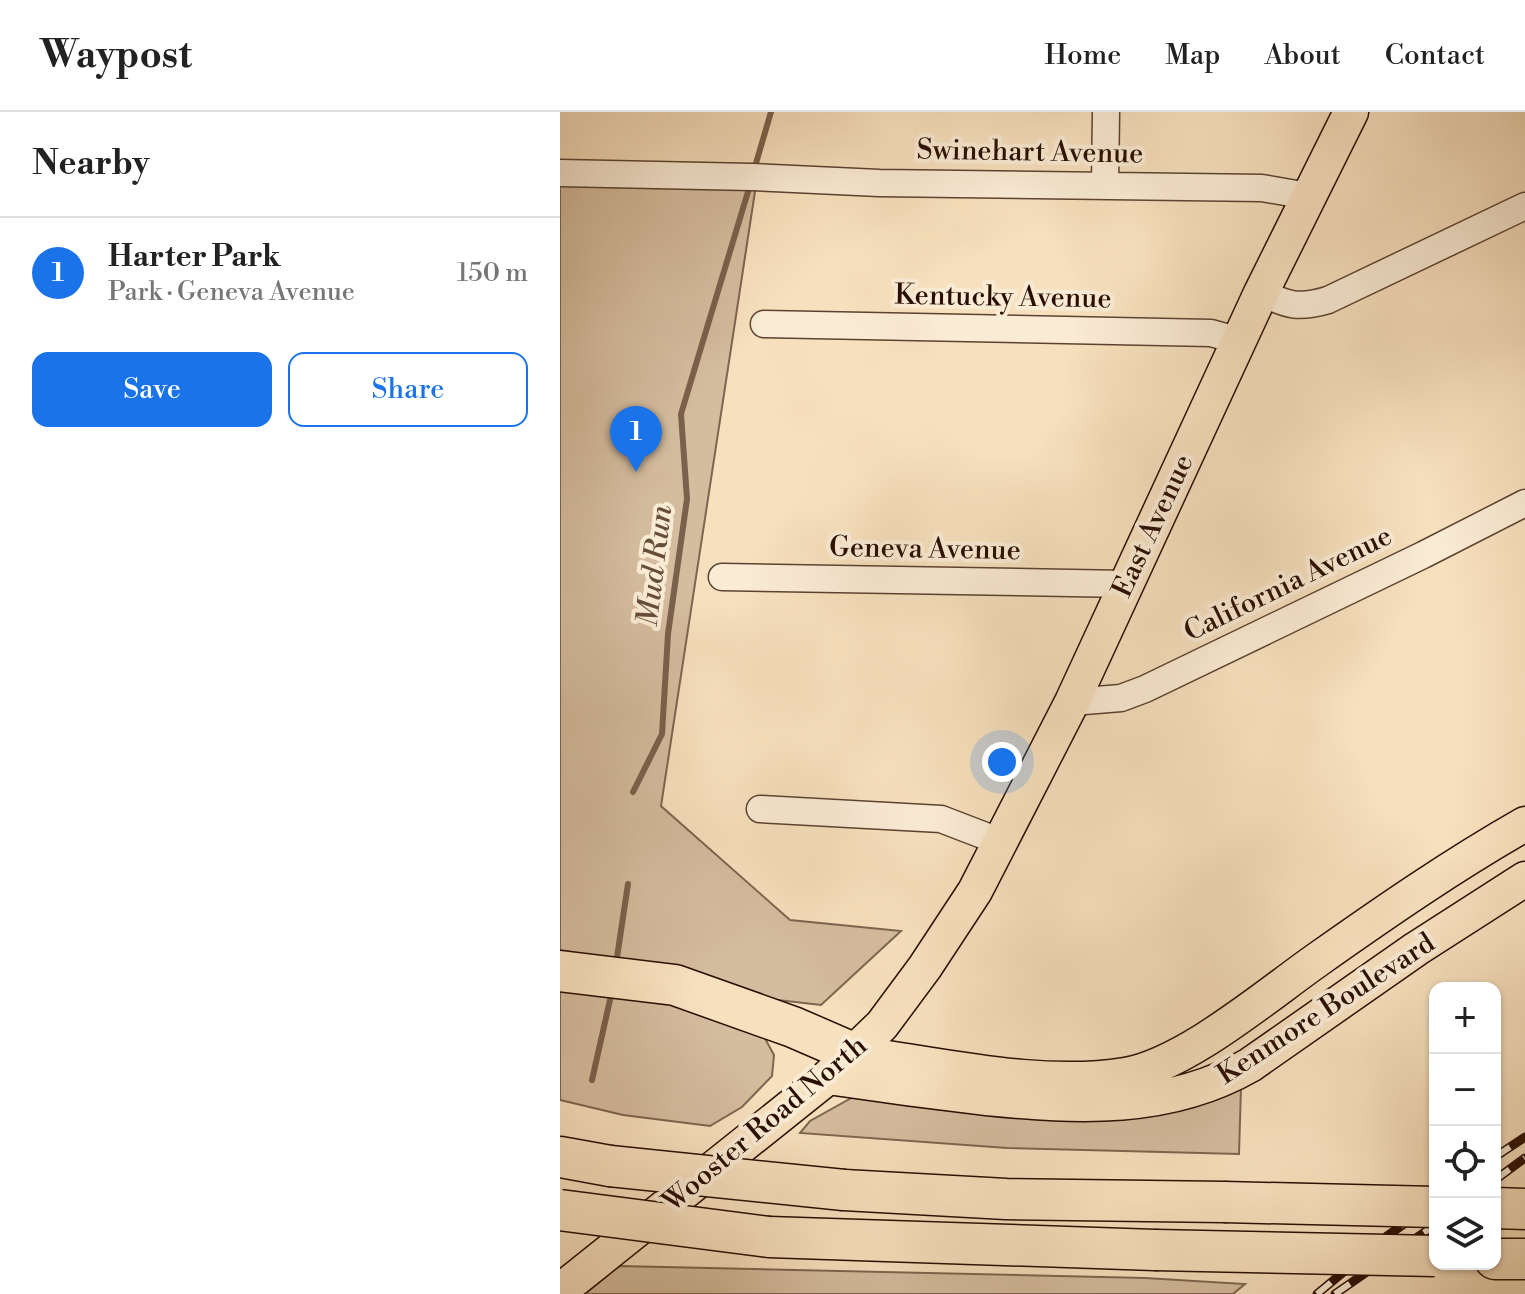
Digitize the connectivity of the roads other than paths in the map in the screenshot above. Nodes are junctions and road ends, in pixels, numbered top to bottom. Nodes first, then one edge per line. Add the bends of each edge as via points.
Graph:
1 (1106, 112) edge
2 (1351, 112) edge
3 (560, 173) edge
4 (1105, 185) junction
5 (1308, 196) junction
6 (1525, 206) edge
7 (1261, 293) junction
8 (764, 324) dead end
9 (1238, 344) junction
10 (1525, 503) edge
11 (722, 577) dead end
12 (1127, 584) junction
13 (1072, 702) junction
14 (760, 809) dead end
15 (1525, 824) edge
16 (1001, 842) junction
17 (1525, 879) edge
18 (946, 935) joint
19 (560, 971) edge
20 (841, 1065) junction
21 (560, 1157) edge
22 (1429, 1207) edge
23 (1501, 1208) edge
24 (1525, 1209) edge
25 (560, 1210) edge
26 (1429, 1256) edge
27 (560, 1291) edge

1 - 4 street
2 - 5 main road, East Avenue
3 - 4 street, Swinehart Avenue
4 - 5 street, Swinehart Avenue via 1262,188
5 - 7 main road, East Avenue
6 - 7 street via 1328,300 1289,305
7 - 9 main road, East Avenue
8 - 9 street, Kentucky Avenue via 1211,333
9 - 12 main road, East Avenue
10 - 13 street, California Avenue via 1145,689 1121,698
11 - 12 street, Geneva Avenue
12 - 13 main road, East Avenue
13 - 16 main road, East Avenue
14 - 16 street via 941,819
15 - 20 main road, Kenmore Boulevard via 1414,891 1193,1048 1152,1067 1128,1075 1065,1078
16 - 18 main road, East Avenue
17 - 20 main road, Kenmore Boulevard via 1250,1065 1192,1091 1120,1104 1062,1105
18 - 20 main road, Wooster Road North via 882,1025
19 - 20 highway via 675,985 793,1027
20 - 27 main road, Wooster Road North
21 - 22 highway, bridge via 844,1190 1006,1199
23 - 24 highway
25 - 26 highway, bridge via 769,1237

